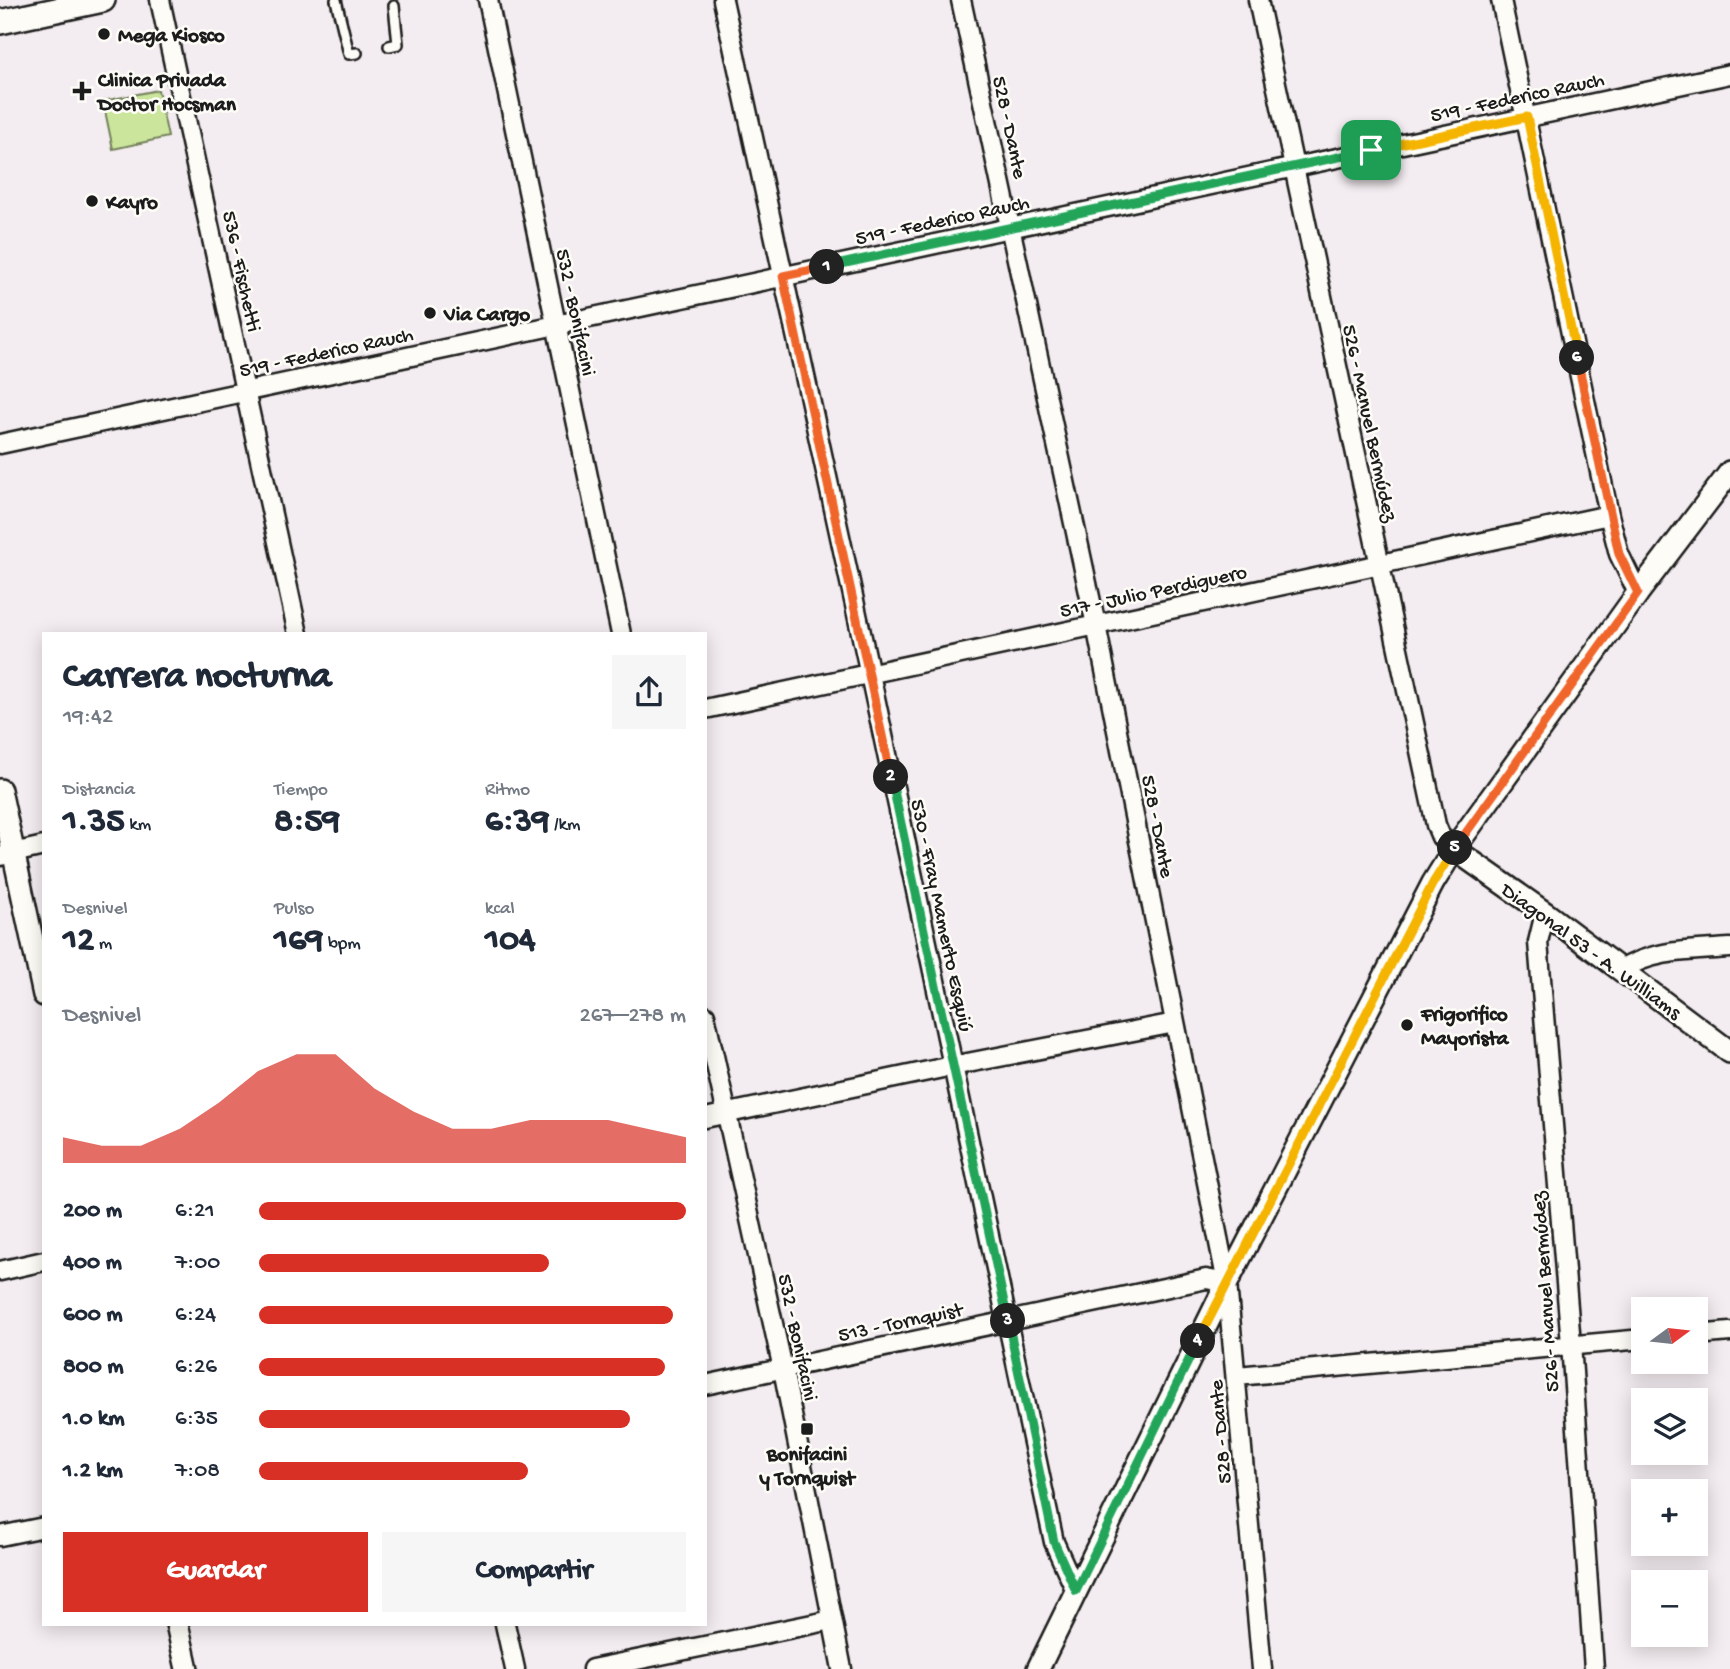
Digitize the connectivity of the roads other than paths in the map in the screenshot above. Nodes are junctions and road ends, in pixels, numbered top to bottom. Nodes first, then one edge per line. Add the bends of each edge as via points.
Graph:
1 (103, 0) edge
2 (160, 0) edge
3 (336, 0) edge
4 (488, 0) edge
5 (723, 0) edge
6 (961, 0) edge
7 (1258, 0) edge
8 (1502, 0) edge
9 (394, 6) dead end
10 (0, 22) edge
11 (389, 46) dead end
12 (357, 53) dead end
13 (1730, 74) edge
14 (1527, 117) junction
15 (1293, 167) junction
16 (1010, 228) junction
17 (783, 276) junction
18 (557, 325) junction
19 (246, 392) junction
20 (0, 444) edge
21 (1730, 472) edge
22 (1609, 515) junction
23 (1379, 564) junction
24 (1638, 593) junction
25 (1096, 625) junction
26 (298, 632) edge
27 (621, 632) edge
28 (870, 674) junction
29 (707, 709) edge
30 (0, 790) edge
31 (42, 846) edge
32 (1454, 849) junction
33 (7, 854) edge
34 (1545, 913) junction
35 (1730, 948) edge
36 (1621, 970) junction
37 (42, 987) edge
38 (1175, 1023) junction
39 (707, 1024) edge
40 (1730, 1052) edge
41 (952, 1066) junction
42 (727, 1114) junction
43 (707, 1118) edge
44 (42, 1261) edge
45 (0, 1270) edge
46 (1227, 1283) junction
47 (1008, 1321) junction
48 (1730, 1332) edge
49 (1708, 1334) edge
50 (1631, 1340) edge
51 (1571, 1344) junction
52 (783, 1369) junction
53 (1237, 1377) junction
54 (707, 1385) edge
55 (42, 1527) edge
56 (0, 1536) edge
57 (1076, 1591) junction
58 (832, 1620) junction
59 (177, 1626) edge
60 (505, 1626) edge
61 (187, 1669) edge
62 (515, 1669) edge
63 (592, 1669) edge
64 (842, 1669) edge
65 (1038, 1669) edge
66 (1262, 1669) edge
67 (1594, 1669) edge

1 - 10 main road
2 - 19 street, 536 - Fischetti
3 - 12 lane via 349,54
4 - 18 street, 532 - Bonifacini
5 - 17 street, 530 - Fray Mamerto Esquiú
6 - 16 street, 528 - Dante
7 - 15 street, 526 - Manuel Bermúdez
8 - 14 street
9 - 11 lane via 398,44
13 - 14 street, 519 - Federico Rauch
14 - 15 street, 519 - Federico Rauch
14 - 22 street
15 - 16 street, 519 - Federico Rauch
15 - 23 street, 526 - Manuel Bermúdez
16 - 17 street, 519 - Federico Rauch
16 - 25 street, 528 - Dante
17 - 18 street, 519 - Federico Rauch
17 - 28 street, 530 - Fray Mamerto Esquiú
18 - 19 street, 519 - Federico Rauch
18 - 27 street, 532 - Bonifacini
19 - 20 street, 519 - Federico Rauch
19 - 26 street, 536 - Fischetti
21 - 24 street
22 - 23 street, 517 - Julio Perdiguero
22 - 24 street via 1619,554
23 - 25 street, 517 - Julio Perdiguero
23 - 32 street, 526 - Manuel Bermúdez via 1436,825
24 - 32 street
25 - 28 street, 517 - Julio Perdiguero
25 - 38 street, 528 - Dante
28 - 29 street, 517 - Julio Perdiguero
28 - 41 street, 530 - Fray Mamerto Esquiú
30 - 33 street
31 - 33 street
32 - 34 street, Diagonal 53 - A. Williams
32 - 46 street
33 - 37 street
34 - 36 street, Diagonal 53 - A. Williams
34 - 51 street, 526 - Manuel Bermúdez via 1538,942
35 - 36 street via 1653,955
36 - 40 street, Diagonal 53 - A. Williams
38 - 41 street
38 - 46 street, 528 - Dante
39 - 42 street, 532 - Bonifacini
41 - 42 street
41 - 47 street, 530 - Fray Mamerto Esquiú
42 - 43 street
42 - 52 street, 532 - Bonifacini
44 - 45 street
46 - 47 street, 513 - Tornquist via 1206,1279
46 - 53 street, 528 - Dante
46 - 57 street
47 - 52 street, 513 - Tornquist
47 - 57 street, 530 - Fray Mamerto Esquiú via 1054,1542
48 - 49 street
50 - 51 street
51 - 53 street
51 - 67 street, 526 - Manuel Bermúdez
52 - 54 street, 513 - Tornquist
52 - 58 street, 532 - Bonifacini
53 - 66 street, 528 - Dante
55 - 56 street
57 - 65 street
58 - 63 street
58 - 64 street, 532 - Bonifacini
59 - 61 street
60 - 62 street

